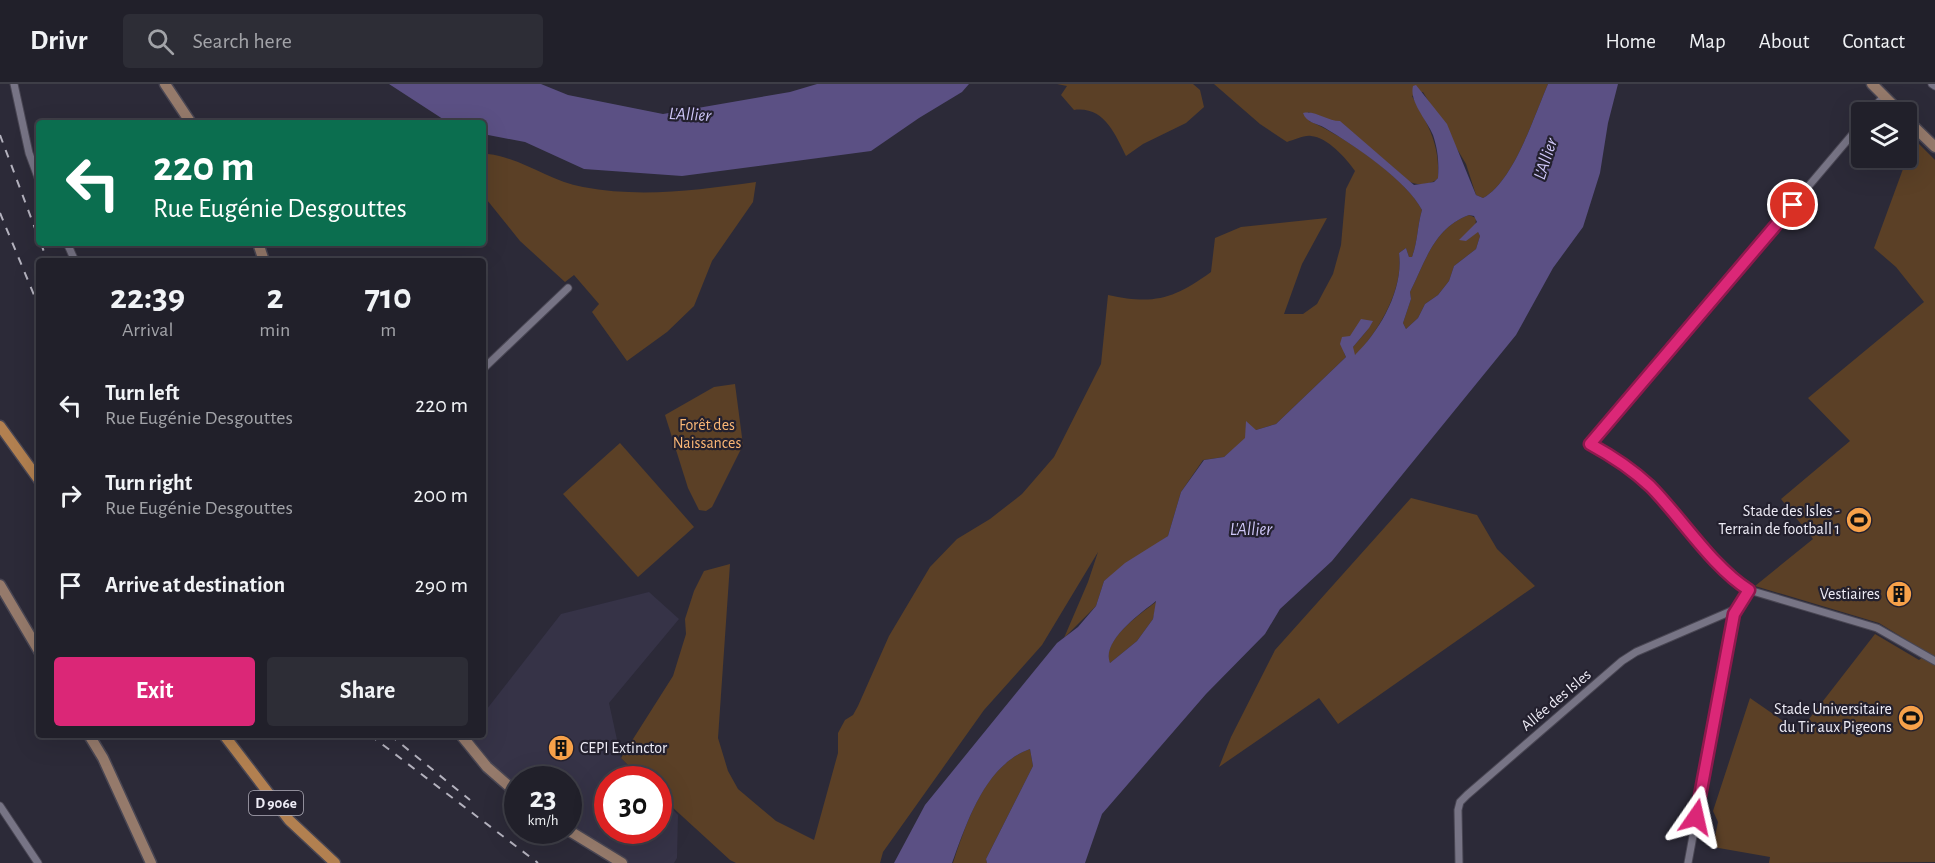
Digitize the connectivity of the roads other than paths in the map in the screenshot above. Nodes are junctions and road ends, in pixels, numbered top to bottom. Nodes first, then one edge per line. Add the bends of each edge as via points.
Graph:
1 (14, 84) edge
2 (165, 84) edge
3 (1872, 84) edge
4 (1884, 96) junction
5 (1879, 102) edge
6 (1890, 102) edge
7 (189, 120) edge
8 (1917, 130) edge
9 (1851, 136) edge
10 (1935, 147) edge
11 (36, 172) edge
12 (568, 288) dead end
13 (486, 366) edge
14 (0, 426) edge
15 (36, 476) edge
16 (0, 585) edge
17 (1749, 590) junction
18 (1736, 609) junction
19 (36, 646) edge
20 (1935, 661) edge
21 (92, 738) edge
22 (226, 738) edge
23 (464, 738) edge
24 (504, 781) edge
25 (0, 806) edge
26 (582, 839) edge
27 (38, 863) edge
28 (151, 863) edge
29 (335, 863) edge
30 (622, 863) edge
31 (1460, 863) edge
32 (1688, 863) edge

1 - 11 street
2 - 7 main road
3 - 4 main road
4 - 5 street
4 - 6 main road
8 - 10 main road
9 - 17 street via 1590,444 1626,465 1652,488 1679,522
12 - 13 street
14 - 15 main road
16 - 19 main road
17 - 18 street
17 - 20 street via 1877,628
18 - 31 street, Allée des Isles via 1622,661 1467,795 1458,810
18 - 32 street
21 - 28 main road
22 - 29 main road, D 906e via 289,820
23 - 24 main road
25 - 27 street
26 - 30 main road

